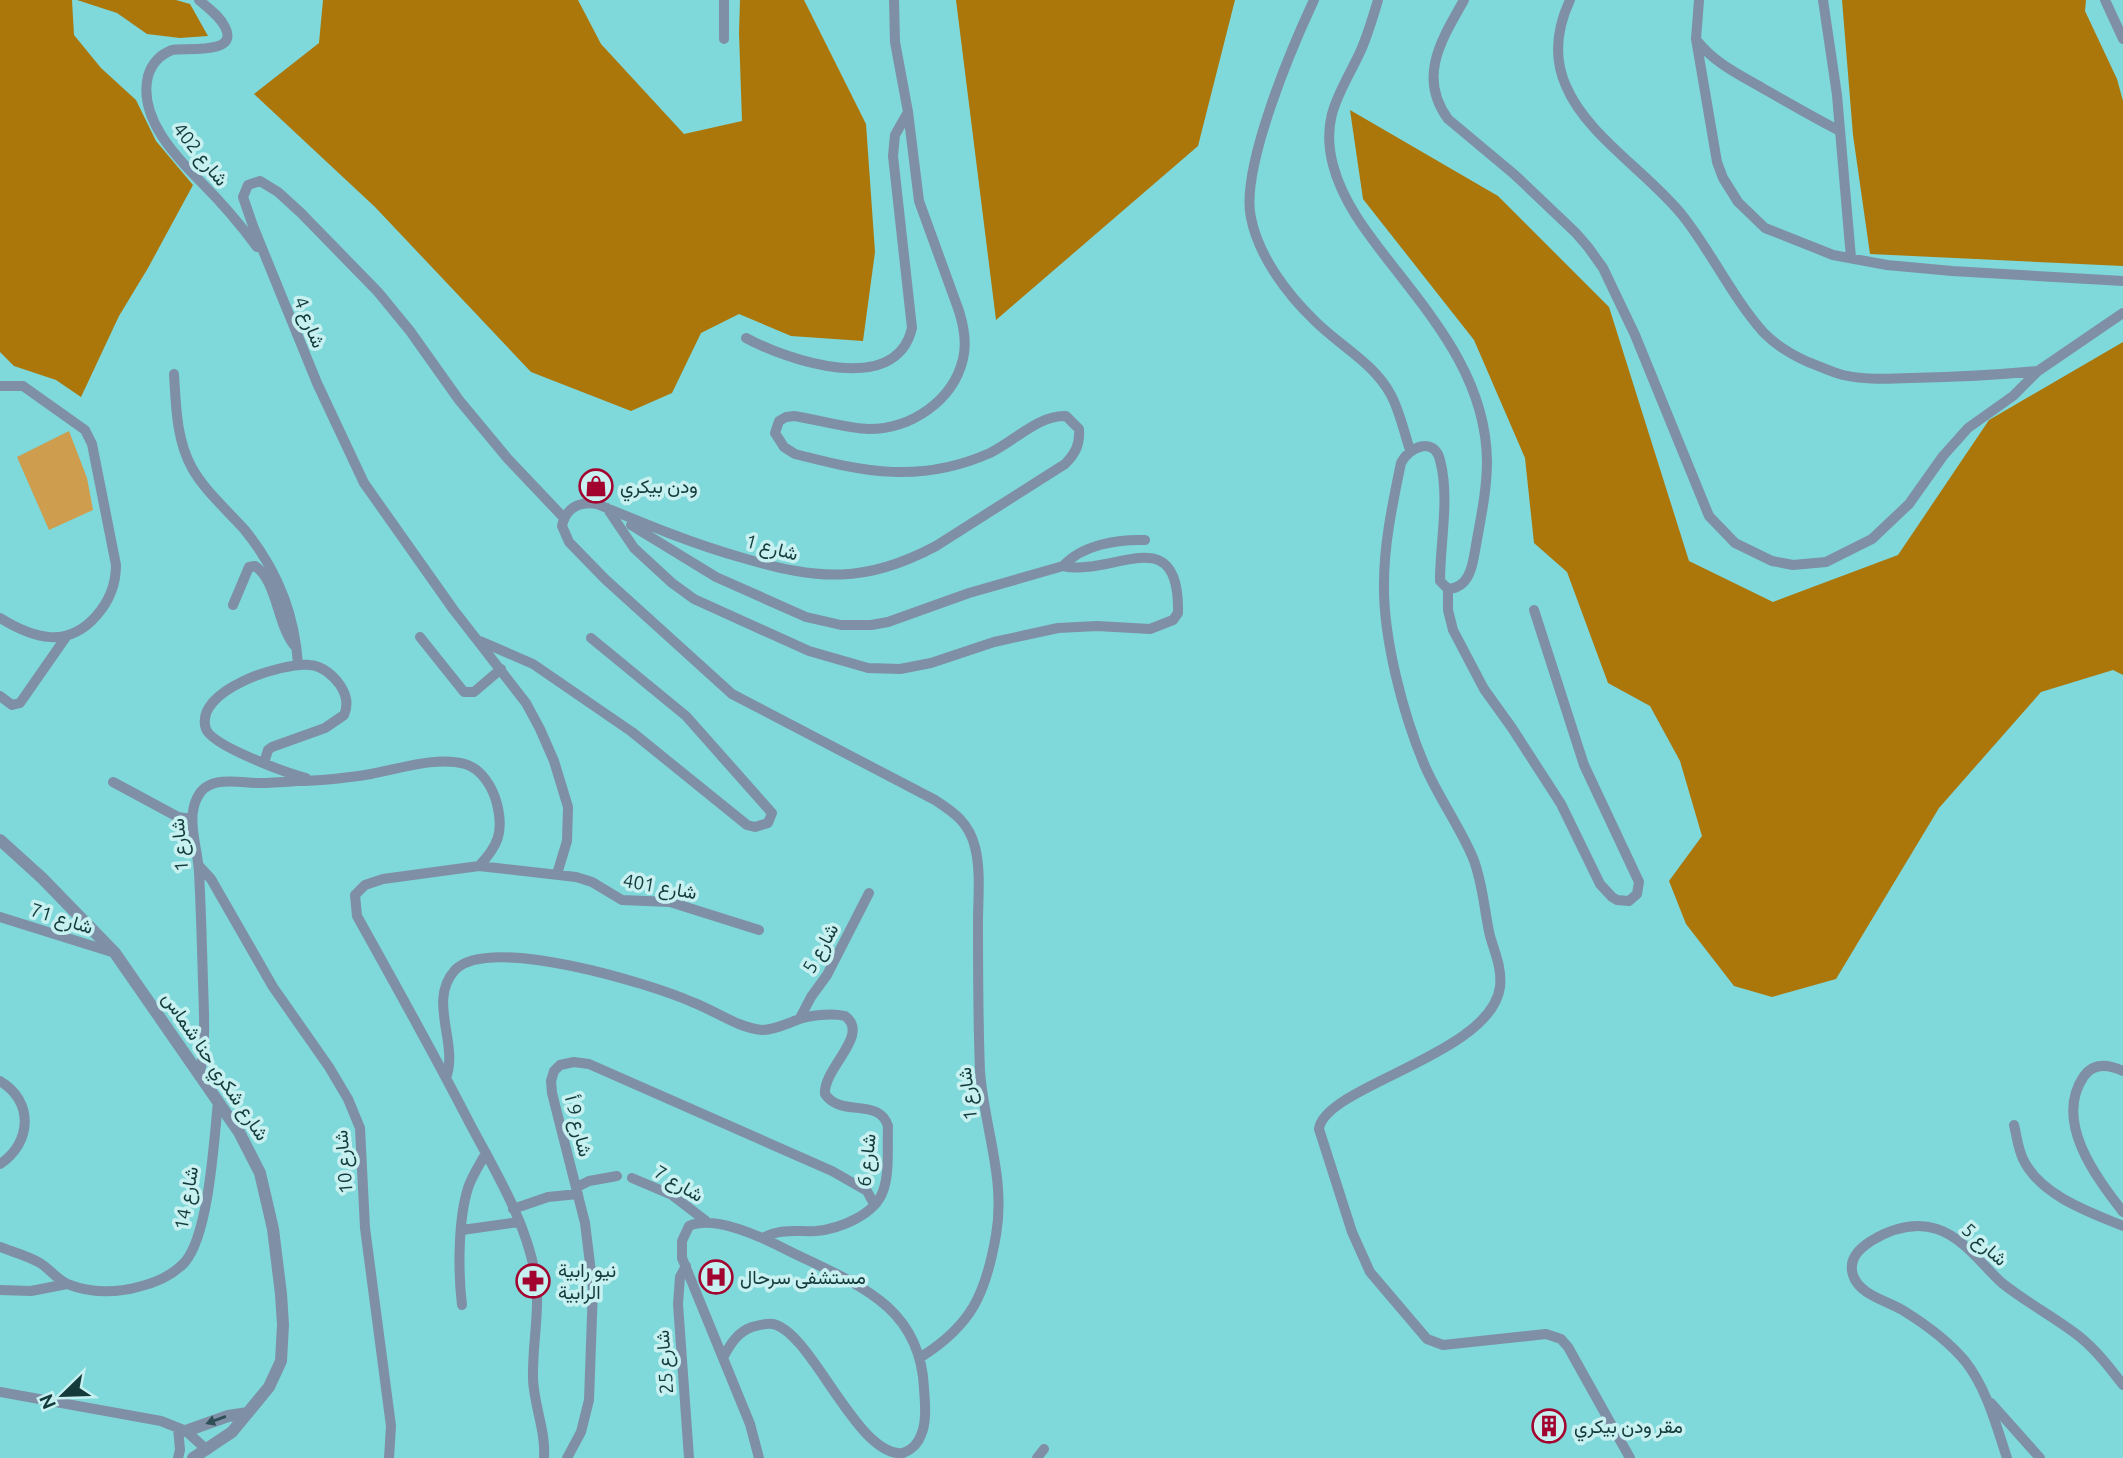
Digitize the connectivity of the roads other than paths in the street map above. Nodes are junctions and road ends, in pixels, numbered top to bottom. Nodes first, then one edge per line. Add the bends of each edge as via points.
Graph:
1 (199, 0) edge
2 (724, 0) edge
3 (894, 0) edge
4 (1314, 0) edge
5 (1378, 0) edge
6 (1464, 0) edge
7 (1570, 0) edge
8 (1699, 0) edge
9 (1823, 0) edge
10 (2105, 0) edge
11 (724, 39) dead end
12 (1696, 39) junction
13 (2123, 39) edge
14 (908, 112) junction
15 (1840, 131) junction
16 (265, 257) junction
17 (1851, 258) junction
18 (2123, 281) edge
19 (2123, 313) edge
20 (746, 338) dead end
21 (2038, 371) junction
22 (174, 374) dead end
23 (0, 386) edge
24 (1410, 450) junction
25 (609, 512) junction
26 (564, 518) junction
27 (1145, 540) dead end
28 (1063, 566) junction
29 (1448, 589) junction
30 (233, 605) dead end
31 (1534, 610) dead end
32 (0, 618) edge
33 (65, 637) junction
34 (421, 638) dead end
35 (591, 638) dead end
36 (477, 640) junction
37 (297, 649) junction
38 (298, 665) junction
39 (501, 669) junction
40 (0, 696) edge
41 (264, 763) junction
42 (317, 781) junction
43 (113, 782) dead end
44 (192, 820) junction
45 (0, 840) edge
46 (199, 866) junction
47 (480, 866) junction
48 (557, 874) junction
49 (869, 894) dead end
50 (0, 917) edge
51 (759, 930) dead end
52 (115, 953) junction
53 (800, 1018) junction
54 (2123, 1071) edge
55 (200, 1073) junction
56 (446, 1078) junction
57 (0, 1081) edge
58 (218, 1102) junction
59 (2014, 1125) dead end
60 (486, 1153) junction
61 (0, 1164) edge
62 (617, 1176) dead end
63 (632, 1178) dead end
64 (577, 1190) junction
65 (874, 1205) junction
66 (513, 1209) junction
67 (2123, 1212) edge
68 (706, 1221) junction
69 (519, 1222) junction
70 (2123, 1226) edge
71 (462, 1230) junction
72 (763, 1238) junction
73 (0, 1247) edge
74 (686, 1266) junction
75 (67, 1284) junction
76 (0, 1290) edge
77 (462, 1305) dead end
78 (724, 1356) junction
79 (921, 1357) junction
80 (2123, 1385) edge
81 (0, 1392) edge
82 (1987, 1398) junction
83 (248, 1413) junction
84 (182, 1430) junction
85 (207, 1450) junction
86 (178, 1458) edge
87 (193, 1458) edge
88 (388, 1458) edge
89 (544, 1458) edge
90 (567, 1458) edge
91 (689, 1458) edge
92 (760, 1458) edge
93 (1630, 1458) edge
94 (2007, 1458) edge
95 (2040, 1458) edge

1 - 16 street, شارع 402 via 225,26 225,41 211,48 176,49 156,60 146,87 151,111 170,149
2 - 11 street
3 - 14 street, شارع 1 via 895,42
4 - 24 street via 1267,120 1249,196 1250,217 1269,262 1291,295 1365,362 1390,392
5 - 29 street via 1361,50 1332,108 1331,148 1338,180 1356,217 1441,330 1478,401 1486,446 1484,505 1470,573 1460,586
6 - 21 street via 1434,62 1439,107 1575,232 1603,268 1705,508 1742,548 1793,565 1826,562 1858,548 1909,503 1968,428 2013,396
7 - 21 street via 1557,44 1570,94 1611,145 1681,213 1739,301 1773,342 1824,368 1865,378
8 - 12 street
9 - 15 street
10 - 13 street
12 - 15 street via 1723,65
12 - 17 street via 1717,162 1734,195 1765,228
14 - 20 street via 895,135 893,156 912,328 905,347 890,360 844,369 783,354
14 - 25 street, شارع 1 via 919,201 964,328 960,369 948,393 906,422 868,429 786,417 775,428 778,440 795,454 879,472 907,473 974,459 1041,422 1066,416 1079,429 1080,440 1072,456 915,558 851,574 785,570
15 - 17 street
16 - 26 street, شارع 4 via 243,197 248,185 260,181 302,213 378,292 459,400
16 - 36 street, شارع 4 via 364,483
17 - 18 street via 1952,271
19 - 21 street
22 - 37 street via 181,436 192,467 271,568 291,618
23 - 33 street via 23,386 85,430 92,443 116,581 85,629
24 - 29 street via 1429,446 1439,456 1444,498 1440,580
24 - 93 street via 1401,463 1387,542 1384,584 1391,643 1420,753 1478,873 1498,956 1500,986 1497,1000 1476,1026 1347,1099 1323,1116 1319,1129 1352,1232 1370,1272 1427,1339 1443,1345 1546,1334 1561,1339
25 - 26 street, شارع 1 via 597,504 582,503
25 - 28 street via 716,577 806,617 841,625 888,622
25 - 28 street via 651,565 694,599 809,651 868,668 900,669 931,663 994,642 1058,628 1150,629 1173,620 1178,613 1174,580 1161,560 1133,558 1083,569
26 - 79 street, شارع 1 via 562,526 569,542 732,694 935,800 957,814 970,832 977,857 981,1072 998,1171 999,1212 990,1264 975,1306 943,1343
27 - 28 street via 1088,550
29 - 31 street via 1450,621 1484,690 1561,804 1600,884 1618,901 1629,901 1637,894 1639,882 1584,765
30 - 37 street via 246,572 256,566
32 - 33 street via 28,632
33 - 40 street via 20,703 12,705
34 - 39 street via 464,692 474,692
35 - 36 street via 687,716 772,813 768,823 747,825 632,732 533,664
36 - 39 street, شارع 4
37 - 38 street
38 - 41 street via 310,664 329,673 342,688 347,710 335,723 272,747
38 - 41 street via 229,687 212,704 205,721 213,738
39 - 48 street, شارع 4 via 540,729 565,796 567,841
41 - 42 street
42 - 44 street, شارع 1 via 219,782 201,791
42 - 47 street via 441,762 473,767 492,788 499,816 494,850
43 - 44 street
44 - 46 street, شارع 1
45 - 52 street, شارع شكري حنا شماس
46 - 55 street, شارع 1 via 204,1018
46 - 88 street, شارع 10 via 211,879 273,988 329,1067 360,1128 365,1228 391,1426
47 - 48 street, شارع 401
47 - 56 street, شارع 401 via 383,879 355,895 357,916
48 - 51 street, شارع 401 via 592,882 622,900 670,902
49 - 53 street, شارع 5
50 - 52 street, شارع 71
52 - 55 street, شارع شكري حنا شماس
53 - 56 street via 762,1030 657,988 583,967 476,959 455,970 443,996 450,1063
53 - 65 street, شارع 6 via 842,1014 853,1026 851,1041 826,1081 825,1094 834,1103 875,1111 885,1118 886,1178
54 - 67 street via 2100,1065 2088,1071 2076,1092 2074,1113 2088,1161
55 - 58 street, شارع شكري حنا شماس
56 - 60 street
57 - 61 street via 15,1092 25,1124 21,1142
58 - 75 street, شارع 14 via 201,1221 185,1262 157,1281 131,1289 94,1290
58 - 83 street, شارع شكري حنا شماس via 260,1172 281,1294 281,1361 270,1387
59 - 70 street via 2024,1161 2041,1183
60 - 66 street
60 - 71 street via 469,1185
62 - 64 street via 589,1181
63 - 68 street, شارع 7 via 672,1195
64 - 65 street, شارع 9 أ via 551,1081 557,1068 575,1062 608,1072 832,1171 867,1191
64 - 66 street
64 - 90 street, شارع 9 أ via 592,1270 591,1346 586,1418
65 - 72 street, شارع 6 via 830,1229 773,1232
66 - 69 street
68 - 72 street
68 - 74 street via 689,1226 685,1233 681,1250
69 - 71 street
69 - 89 street via 536,1277 533,1381
71 - 77 street
72 - 79 street via 876,1296 898,1317
73 - 75 street, شارع 14 via 38,1262
74 - 78 street
74 - 91 street, شارع 25 via 680,1277 678,1304
75 - 76 street via 31,1291
78 - 79 street via 741,1332 775,1324 793,1338 868,1440 896,1455 915,1446 922,1431
78 - 92 street
80 - 82 street, شارع 5 via 2082,1339 2003,1284 1949,1235 1912,1226 1877,1238 1857,1251 1853,1276 1861,1287 1904,1310 1951,1346
81 - 84 street via 140,1416
82 - 94 street, شارع 5
82 - 95 street
83 -> 84 street
83 - 85 street, شارع شكري حنا شماس
84 - 85 street
84 - 86 street
85 - 87 street, شارع شكري حنا شماس

